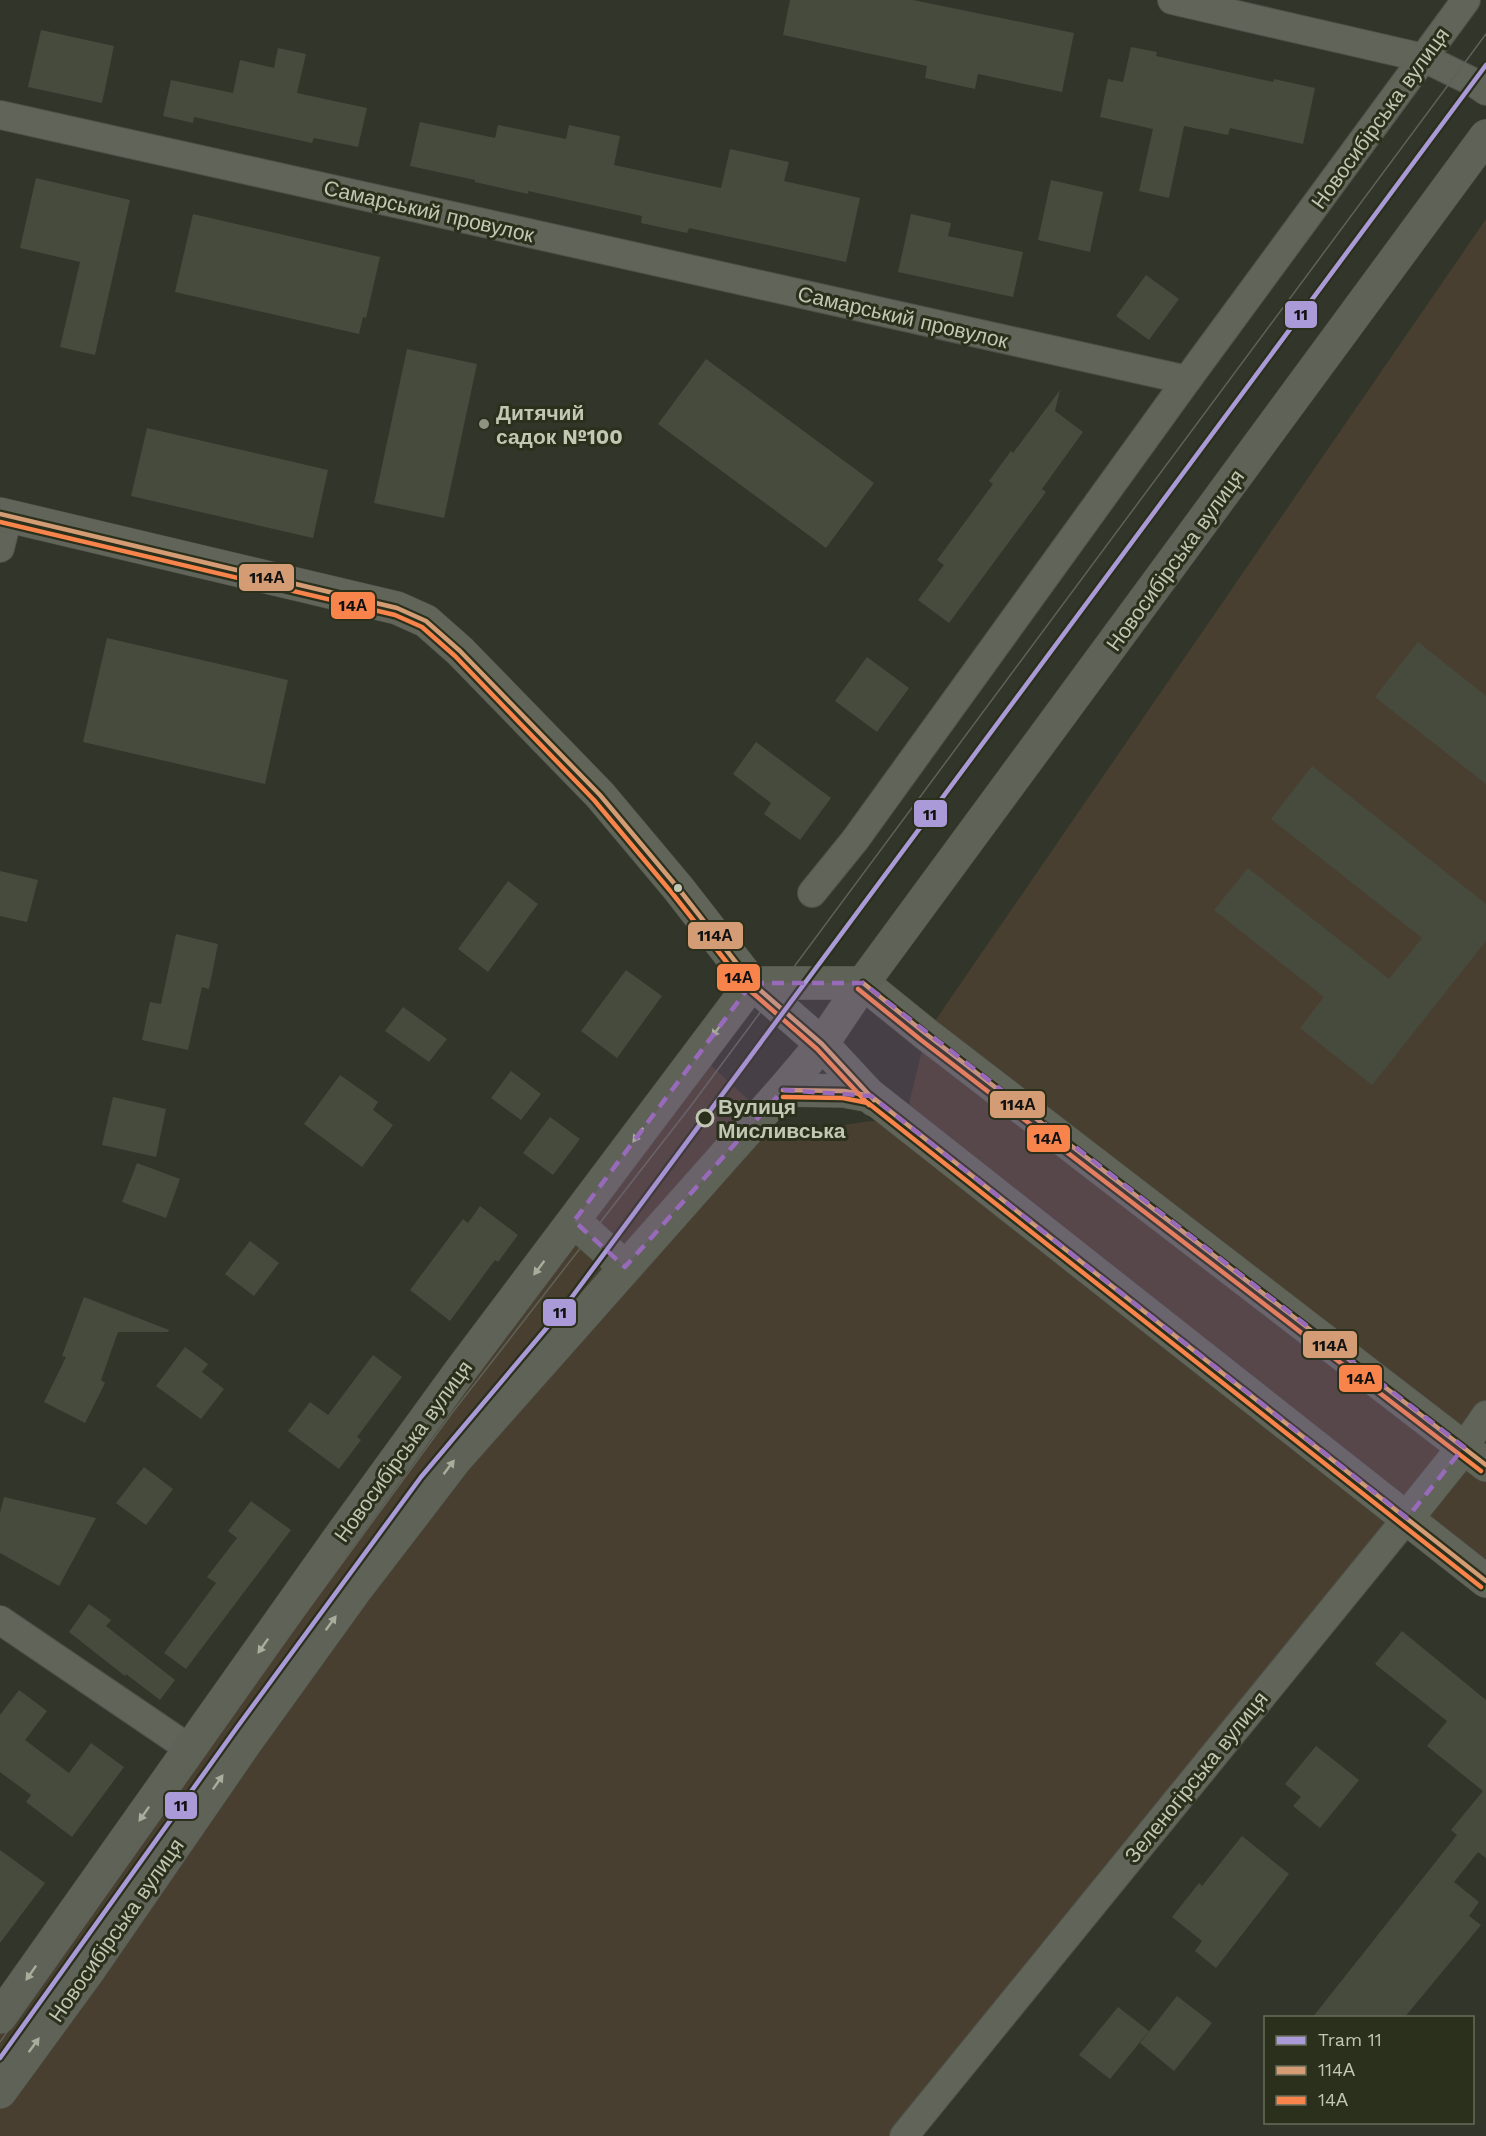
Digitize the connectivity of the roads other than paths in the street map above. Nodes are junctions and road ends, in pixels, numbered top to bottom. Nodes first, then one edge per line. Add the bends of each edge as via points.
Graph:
1 (1172, 0) edge
2 (1466, 0) edge
3 (1424, 57) junction
4 (1486, 91) edge
5 (0, 115) edge
6 (1486, 136) edge
7 (1187, 380) junction
8 (4, 515) edge
9 (0, 548) edge
10 (812, 893) dead end
11 (752, 983) junction
12 (863, 983) junction
13 (822, 1044) junction
14 (783, 1090) junction
15 (871, 1096) junction
16 (574, 1221) junction
17 (625, 1267) junction
18 (1486, 1415) edge
19 (1475, 1456) edge
20 (1407, 1518) junction
21 (1486, 1581) edge
22 (0, 1620) edge
23 (190, 1749) junction
24 (0, 2017) edge
25 (0, 2092) edge
26 (904, 2136) edge

1 - 3 street
2 - 3 street, Новосибірська вулиця
3 - 4 street
3 - 7 street, Новосибірська вулиця
5 - 7 street, Самарський провулок
6 - 12 main road, Новосибірська вулиця
7 - 10 street via 862,831
8 - 9 street
8 - 11 street via 397,608 426,621 600,795
11 - 12 main road
11 - 13 street
11 -> 16 main road, Новосибірська вулиця
12 - 13 main road, Новосибірська вулиця
12 - 19 street
13 - 14 main road, Новосибірська вулиця
13 - 15 street
14 - 15 street via 844,1090
14 - 17 main road, Новосибірська вулиця
15 - 20 street
16 - 17 main road
16 -> 23 main road, Новосибірська вулиця via 352,1519
25 -> 17 main road, Новосибірська вулиця via 361,1582 456,1459
18 - 19 street, Зеленогірська вулиця
19 - 20 street, Зеленогірська вулиця
20 - 21 street
20 - 26 street, Зеленогірська вулиця
22 - 23 street
23 -> 24 main road, Новосибірська вулиця

